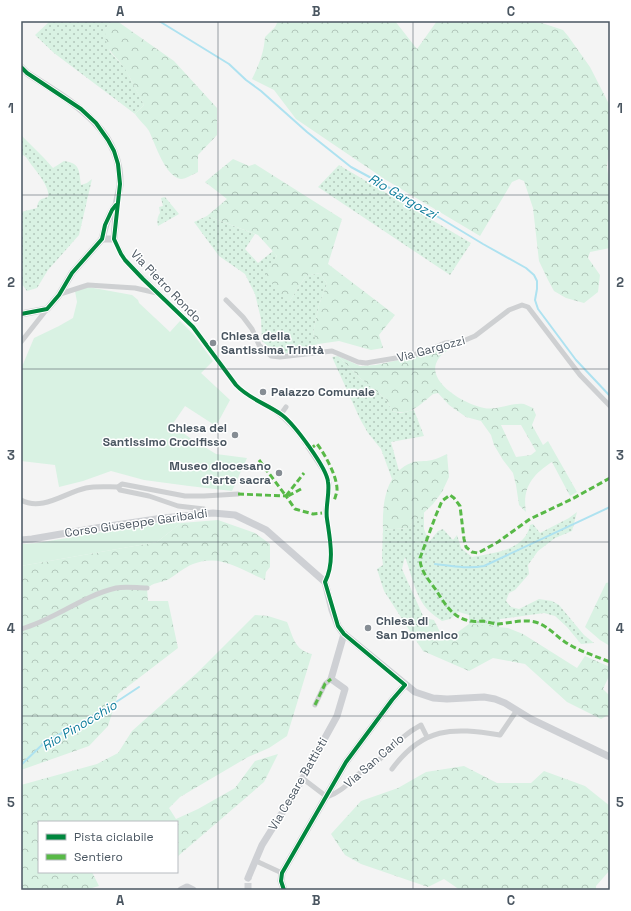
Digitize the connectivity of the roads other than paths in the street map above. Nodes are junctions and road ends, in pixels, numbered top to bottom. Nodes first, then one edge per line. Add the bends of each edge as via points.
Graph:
1 (21, 67) edge
2 (116, 205) junction
3 (114, 239) junction
4 (102, 240) junction
5 (158, 293) junction
6 (59, 295) junction
7 (226, 300) dead end
8 (47, 309) junction
9 (21, 314) edge
10 (21, 342) edge
11 (610, 406) edge
12 (286, 407) dead end
13 (281, 414) junction
14 (299, 434) tunnel mouth
15 (308, 447) tunnel mouth
16 (118, 487) junction
17 (238, 494) dead end
18 (21, 500) edge
19 (326, 510) tunnel mouth
20 (207, 513) junction
21 (327, 522) tunnel mouth
22 (21, 540) edge
23 (325, 582) junction
24 (147, 588) dead end
25 (21, 624) edge
26 (32, 625) junction
27 (21, 629) edge
28 (344, 634) junction
29 (331, 678) junction
30 (405, 685) junction
31 (315, 705) dead end
32 (517, 710) junction
33 (427, 737) junction
34 (610, 757) edge
35 (392, 769) dead end
36 (302, 778) junction
37 (327, 797) junction
38 (256, 861) junction
39 (282, 873) junction
40 (248, 878) tunnel mouth
41 (181, 890) edge
42 (193, 890) edge
43 (284, 890) edge

1 - 2 street via 81,109 96,123 108,140 118,164 120,184
2 - 3 street
2 - 4 street via 105,225
3 - 4 street
3 - 5 street, Via Pietro Rondo via 125,260
4 - 6 street via 72,273
5 - 6 street via 135,288 88,285
5 - 13 street, Via Pietro Rondo via 193,327 244,393
6 - 8 street
7 - 11 street, Via Gargozzi via 244,317 259,345 271,356 332,351 366,363 408,356 445,343 463,341 475,336 509,310 522,305 528,307 580,376
8 - 9 street
8 - 10 street
12 - 13 street
13 - 14 street, Via Pietro Rondo
15 - 19 street via 329,483
16 - 17 street via 120,484 126,484 185,496
16 - 18 street via 88,488 45,503 30,504
16 - 20 street via 120,490 178,506 204,509
20 - 22 main road, Corso Giuseppe Garibaldi
20 - 23 main road, Corso Giuseppe Garibaldi via 235,515 266,530
21 - 23 street via 331,541
23 - 28 main road via 336,621
24 - 26 street via 117,588
25 - 26 street
26 - 27 street
28 - 29 main road
28 - 30 main road
29 - 31 street via 325,684
29 - 36 main road, Via Cesare Battisti via 345,689 338,716
30 - 32 main road via 426,697 484,697 495,699
30 - 37 main road via 346,762
32 - 33 street via 500,735 472,730 444,732
32 - 34 main road
33 - 35 street via 400,758
33 - 37 street, Via San Carlo via 421,725 410,731 378,762 339,792
36 - 37 street
36 - 38 main road, Via Cesare Battisti via 262,845
37 - 39 main road
38 - 39 street
38 - 40 main road, Via Cesare Battisti
39 - 43 main road
41 - 42 main road via 187,887

